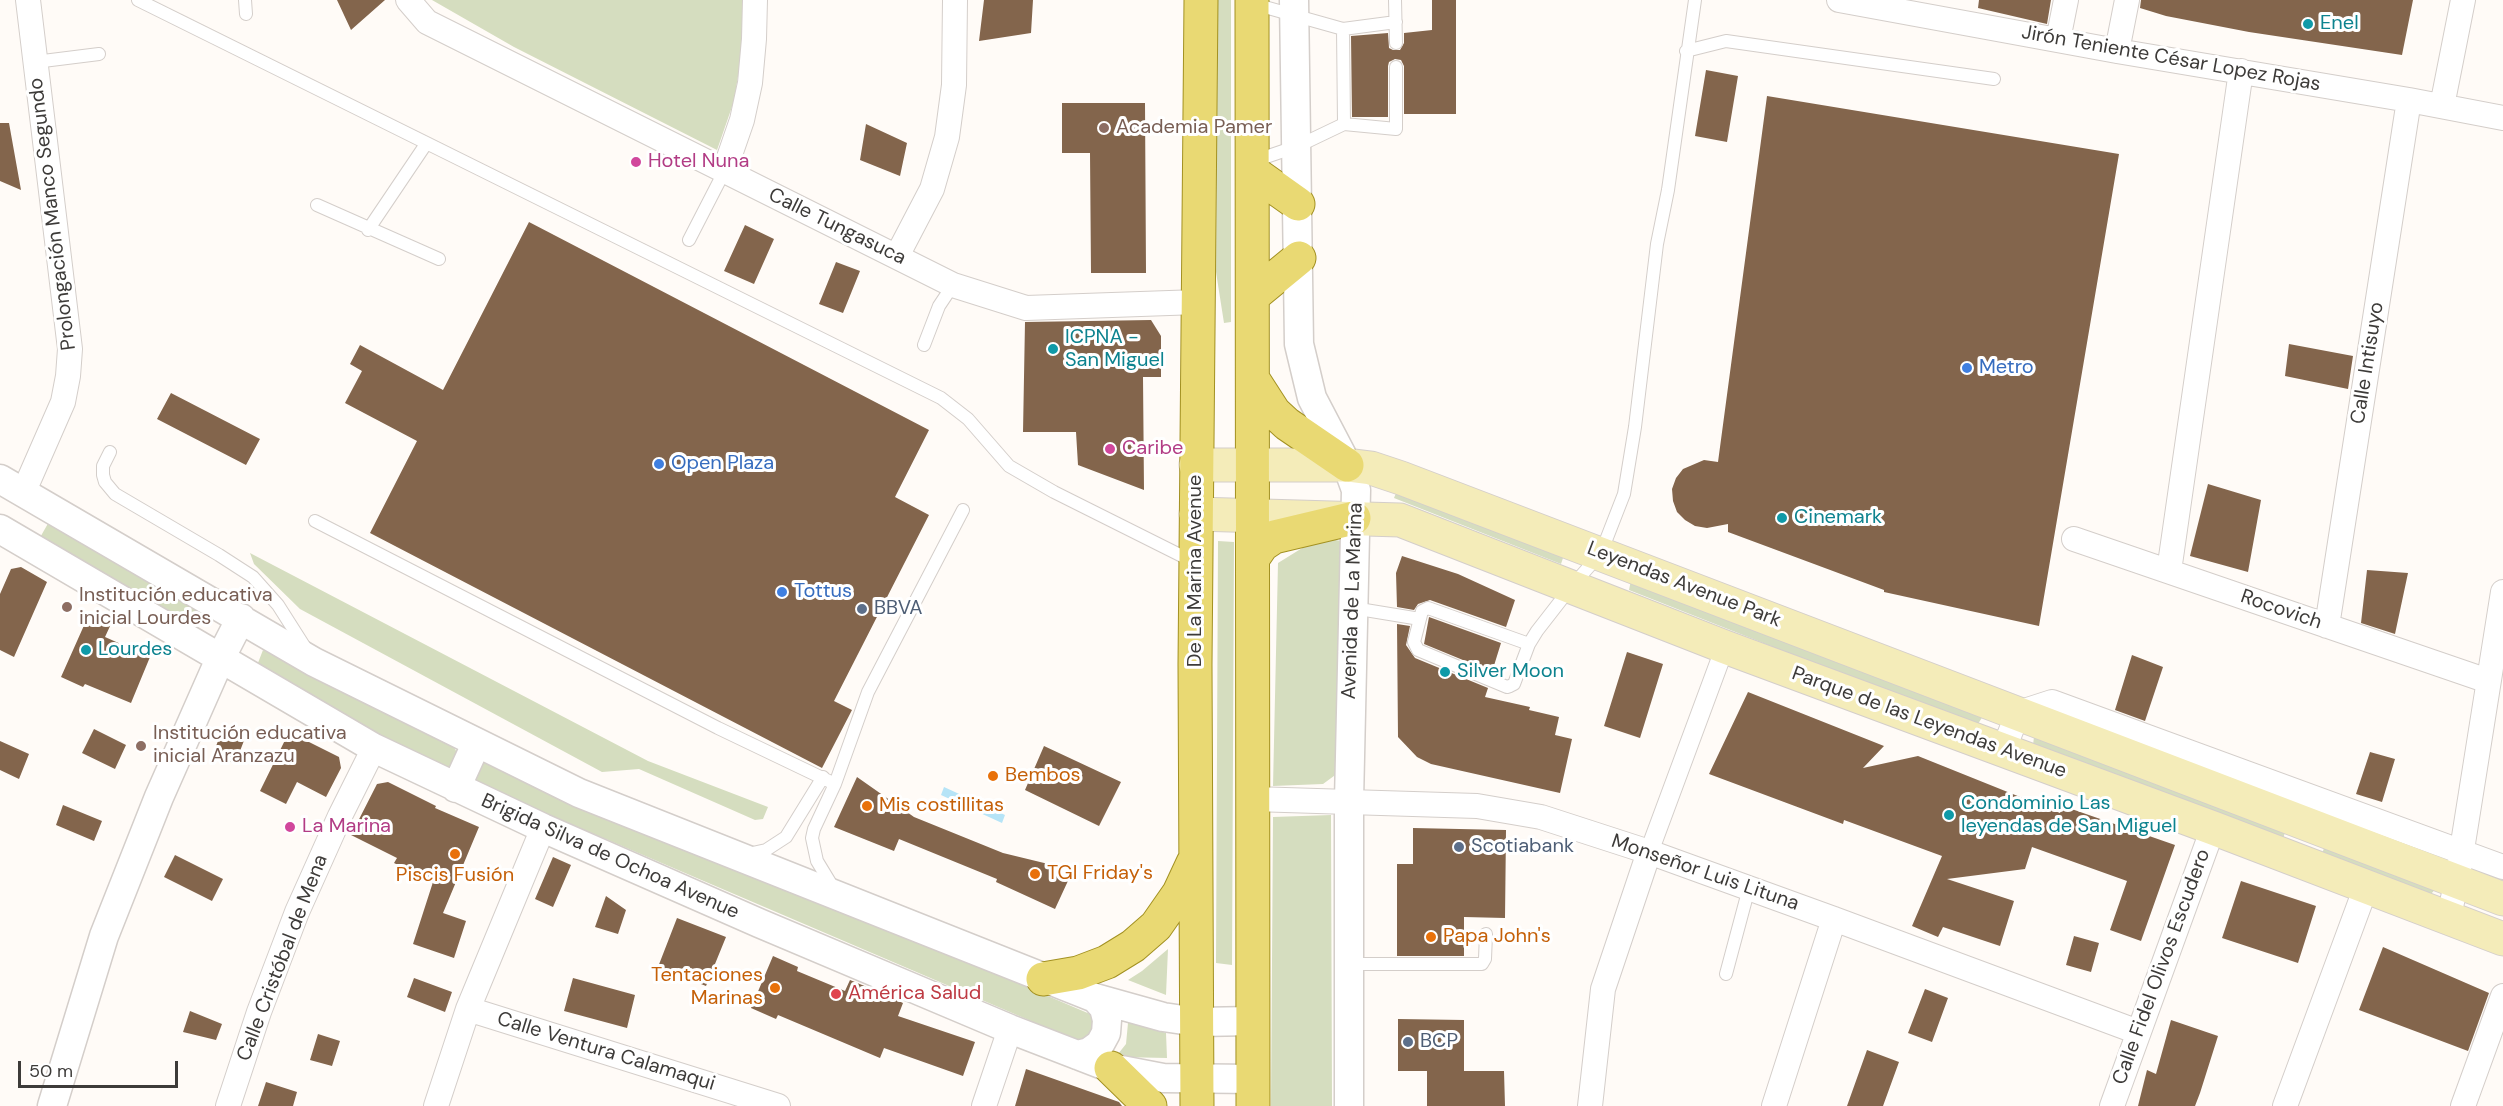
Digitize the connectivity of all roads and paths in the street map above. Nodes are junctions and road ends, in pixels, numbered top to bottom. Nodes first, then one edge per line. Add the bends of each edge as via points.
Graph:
1 (28, 0) edge
2 (138, 0) edge
3 (245, 0) edge
4 (408, 0) edge
5 (754, 0) edge
6 (955, 0) edge
7 (1201, 0) edge
8 (1395, 0) edge
9 (1695, 0) edge
10 (1839, 0) edge
11 (2066, 0) edge
12 (2127, 0) edge
13 (2463, 0) edge
14 (1252, 2) edge
15 (1294, 7) edge
16 (246, 14) dead end
17 (1396, 22) junction
18 (1342, 29) junction
19 (2058, 40) junction
20 (1396, 43) dead end
21 (1686, 51) junction
22 (2117, 51) junction
23 (99, 54) dead end
24 (35, 62) junction
25 (1396, 67) dead end
26 (2241, 71) junction
27 (1994, 79) dead end
28 (2409, 100) junction
29 (2442, 106) junction
30 (2503, 118) edge
31 (1344, 124) junction
32 (426, 144) junction
33 (1298, 146) junction
34 (1253, 167) junction
35 (724, 172) junction
36 (1298, 204) junction
37 (317, 205) dead end
38 (368, 230) junction
39 (689, 240) dead end
40 (897, 256) junction
41 (1299, 258) junction
42 (439, 259) dead end
43 (953, 285) junction
44 (1254, 295) junction
45 (1198, 302) junction
46 (924, 345) dead end
47 (1254, 381) junction
48 (110, 452) dead end
49 (1196, 465) junction
50 (1254, 465) junction
51 (1347, 465) junction
52 (12, 485) edge
53 (963, 510) dead end
54 (1196, 514) junction
55 (1253, 516) junction
56 (1354, 518) junction
57 (315, 521) dead end
58 (2, 534) edge
59 (2074, 539) dead end
60 (1601, 553) junction
61 (1253, 558) junction
62 (1196, 563) junction
63 (2169, 571) junction
64 (1572, 586) junction
65 (2503, 592) edge
66 (1353, 608) junction
67 (241, 618) junction
68 (1420, 619) junction
69 (2327, 626) junction
70 (1529, 644) junction
71 (1725, 647) junction
72 (220, 658) junction
73 (314, 662) junction
74 (2493, 677) edge
75 (2018, 713) junction
76 (476, 744) junction
77 (374, 747) junction
78 (2003, 751) junction
79 (823, 777) junction
80 (835, 784) junction
81 (456, 788) junction
82 (1253, 799) junction
83 (1349, 801) junction
84 (2310, 825) junction
85 (2213, 828) junction
86 (539, 838) junction
87 (1648, 852) junction
88 (738, 856) junction
89 (1196, 856) junction
90 (2297, 861) junction
91 (2459, 866) junction
92 (2503, 867) edge
93 (2366, 887) junction
94 (1749, 888) junction
95 (839, 897) junction
96 (2503, 899) edge
97 (2448, 918) junction
98 (1834, 919) junction
99 (1486, 934) dead end
100 (2503, 939) edge
101 (1348, 964) junction
102 (1726, 974) dead end
103 (1043, 979) junction
104 (2503, 996) edge
105 (1095, 999) junction
106 (468, 1009) junction
107 (1254, 1021) junction
108 (1197, 1022) junction
109 (1010, 1029) junction
110 (2138, 1032) junction
111 (1077, 1055) junction
112 (1111, 1068) junction
113 (1197, 1093) edge
114 (1253, 1093) edge
115 (52, 1106) edge
116 (228, 1106) edge
117 (436, 1106) edge
118 (778, 1106) edge
119 (984, 1106) edge
120 (1150, 1106) edge
121 (1349, 1106) edge
122 (1590, 1106) edge
123 (1774, 1106) edge
124 (2112, 1106) edge
125 (2285, 1106) edge
126 (2463, 1106) edge

1 - 24 street, Prolongación Manco Segundo
2 - 32 lane
3 - 16 lane
4 - 35 street, Calle Tungasuca via 428,22
5 - 35 street via 750,83
6 - 40 street via 954,85 947,137 933,189
7 - 45 main road, De La Marina Avenue
8 - 17 lane
9 - 21 lane
10 - 19 street, Jirón Teniente César Lopez Rojas
11 - 19 street
12 - 22 street
13 - 29 street
14 - 15 lane
14 - 34 main road
15 - 18 lane
15 - 33 street, Avenida de La Marina
17 - 18 lane
17 - 20 lane
18 - 31 lane
19 - 22 street, Jirón Teniente César Lopez Rojas
21 - 27 lane via 1726,41
21 - 60 lane via 1624,494
22 - 26 street, Jirón Teniente César Lopez Rojas
23 - 24 lane
24 - 52 street, Prolongación Manco Segundo via 70,349 63,402
25 - 31 lane via 1396,129
26 - 28 street, Jirón Teniente César Lopez Rojas
26 - 63 street
28 - 29 street, Jirón Teniente César Lopez Rojas
28 - 69 street, Calle Intisuyo
29 - 30 street, Jirón Teniente César Lopez Rojas
31 - 33 lane
32 - 38 lane
32 - 62 lane via 941,399 968,419 1009,466
33 - 34 lane
33 - 36 street, Avenida de La Marina
34 - 36 main road
34 - 44 main road
35 - 39 lane
35 - 40 street, Calle Tungasuca
36 - 41 street, Avenida de La Marina
37 - 38 lane
38 - 42 lane
40 - 43 street, Calle Tungasuca
41 - 44 main road
41 - 51 street, Avenida de La Marina via 1299,344 1305,373 1312,398
43 - 45 street, Calle Tungasuca via 1026,308
43 - 46 lane via 939,306
44 - 47 main road
45 - 49 main road, De La Marina Avenue
47 - 50 main road
47 - 51 main road via 1274,412 1287,424
48 - 73 lane via 103,475 115,494 253,577 278,605
49 - 50 main road, Leyendas Avenue Park
49 - 54 main road, De La Marina Avenue
50 - 51 main road, Leyendas Avenue Park
50 - 55 main road
51 - 56 street, Avenida de La Marina via 1356,490
51 - 60 main road, Leyendas Avenue Park via 1401,478
52 - 58 street
52 - 67 street
53 - 80 lane via 868,692
54 - 55 main road, Parque de las Leyendas Avenue
54 - 62 main road, De La Marina Avenue
55 - 56 main road, Parque de las Leyendas Avenue
55 - 61 main road
56 - 61 main road via 1274,537
56 - 64 main road, Parque de las Leyendas Avenue via 1400,520
56 - 66 street, Avenida de La Marina
57 - 79 lane via 718,728
58 - 72 street, Brigida Silva de Ochoa Avenue
59 - 63 street, Rocovich
60 - 64 lane
60 - 75 main road, Leyendas Avenue Park
61 - 82 main road
62 - 89 main road, De La Marina Avenue
63 - 69 street, Rocovich
64 - 70 lane
64 - 71 main road, Parque de las Leyendas Avenue
65 - 74 street
66 - 68 lane
66 - 83 street, Avenida de La Marina
67 - 72 street
67 - 73 street
68 - 70 lane via 1422,611 1435,609
68 - 70 lane via 1414,642 1418,650 1507,687 1514,684
69 - 74 street, Rocovich
71 - 78 main road, Parque de las Leyendas Avenue
71 - 87 street
72 - 77 street, Brigida Silva de Ochoa Avenue
72 - 115 street via 104,936
73 - 76 street
74 - 91 street
75 - 78 street
75 - 84 main road, Parque de las Leyendas Avenue
75 - 91 street via 2052,702
76 - 81 street
76 - 88 street via 579,793
77 - 81 street, Brigida Silva de Ochoa Avenue
77 - 116 street, Calle Cristóbal de Mena via 297,912
78 - 85 main road, Parque de las Leyendas Avenue
79 - 80 lane
79 - 88 lane via 786,837 766,850
80 - 95 lane via 812,838 817,861
81 - 86 street, Brigida Silva de Ochoa Avenue
82 - 83 street, Monseñor Luis Lituna
82 - 107 main road
83 - 87 street, Monseñor Luis Lituna via 1477,806 1541,818
83 - 101 street, Avenida de La Marina
84 - 90 main road
84 - 91 main road, Parque de las Leyendas Avenue
85 - 90 main road, Parque de las Leyendas Avenue
85 - 110 street, Calle Fidel Olivos Escudero
86 - 106 street
86 - 109 street, Brigida Silva de Ochoa Avenue via 759,923
87 - 94 street, Monseñor Luis Lituna
87 - 122 street via 1603,989
88 - 95 street
89 - 103 main road via 1179,893 1156,926 1133,946 1078,973
89 - 108 main road, De La Marina Avenue
90 - 93 main road, Parque de las Leyendas Avenue
91 - 92 street
91 - 96 main road, Parque de las Leyendas Avenue
91 - 97 street
93 - 97 main road, Parque de las Leyendas Avenue
93 - 125 street
94 - 98 street, Monseñor Luis Lituna
94 - 102 lane
95 - 103 street
97 - 100 main road, Parque de las Leyendas Avenue
98 - 110 street, Monseñor Luis Lituna
98 - 123 street
99 - 101 lane via 1482,964
101 - 121 street, Avenida de La Marina
103 - 105 street
104 - 126 street
105 - 108 street
105 - 111 street via 1104,1008 1106,1033 1100,1044
106 - 117 street
106 - 118 street, Calle Ventura Calamaqui
107 - 108 street
107 - 114 main road
108 - 113 main road, De La Marina Avenue
109 - 111 street, Brigida Silva de Ochoa Avenue
109 - 119 street
110 - 124 street, Calle Fidel Olivos Escudero
111 - 112 street, Brigida Silva de Ochoa Avenue
112 - 113 street, Brigida Silva de Ochoa Avenue via 1163,1078
112 - 120 main road
113 - 114 street, Brigida Silva de Ochoa Avenue

